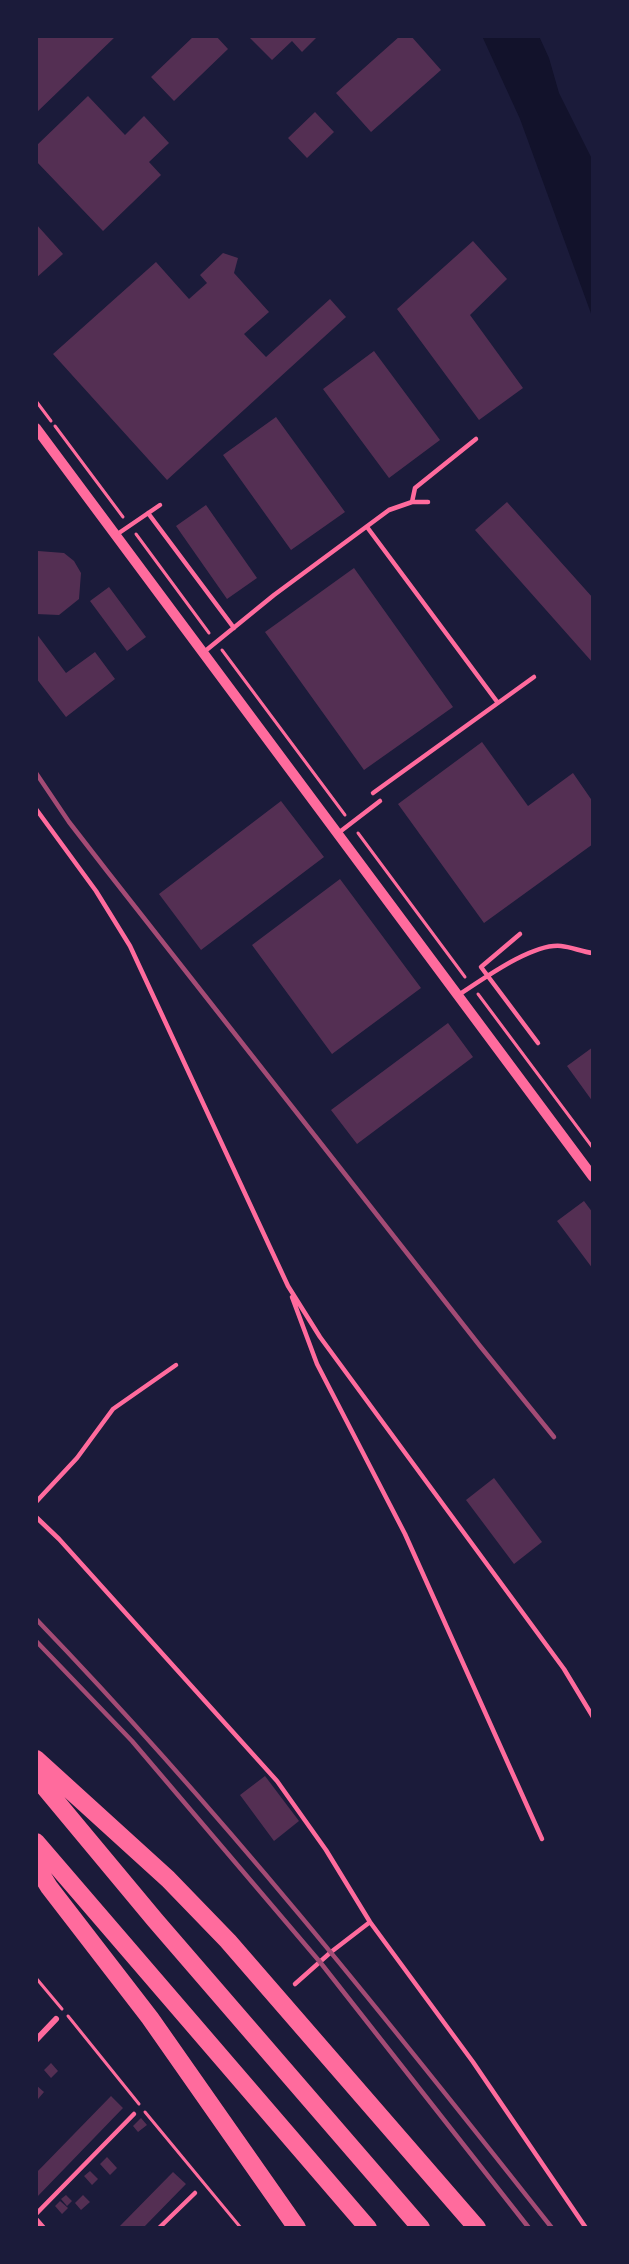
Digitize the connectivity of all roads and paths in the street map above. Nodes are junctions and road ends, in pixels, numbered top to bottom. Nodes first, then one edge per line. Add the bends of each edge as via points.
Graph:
1 (36, 401) edge
2 (36, 428) edge
3 (476, 439) dead end
4 (412, 502) junction
5 (428, 502) dead end
6 (160, 505) dead end
7 (148, 513) junction
8 (130, 525) junction
9 (367, 527) junction
10 (116, 535) junction
11 (234, 628) junction
12 (216, 643) junction
13 (203, 653) junction
14 (534, 677) dead end
15 (498, 703) junction
16 (374, 793) dead end
17 (380, 801) dead end
18 (36, 809) edge
19 (351, 823) junction
20 (337, 834) junction
21 (520, 934) dead end
22 (593, 953) edge
23 (488, 975) junction
24 (472, 987) junction
25 (457, 996) junction
26 (538, 1043) dead end
27 (593, 1148) edge
28 (593, 1177) edge
29 (288, 1286) junction
30 (176, 1365) dead end
31 (36, 1502) edge
32 (36, 1517) edge
33 (593, 1717) edge
34 (36, 1759) edge
35 (36, 1777) edge
36 (542, 1839) dead end
37 (36, 1842) edge
38 (36, 1866) edge
39 (370, 1922) junction
40 (295, 1984) dead end
41 (56, 2019) dead end
42 (36, 2040) edge
43 (134, 2114) dead end
44 (195, 2193) dead end
45 (36, 2214) edge
46 (36, 2220) edge
47 (42, 2228) edge
48 (159, 2228) edge
49 (297, 2228) edge
50 (368, 2228) edge
51 (421, 2228) edge
52 (477, 2228) edge
53 (585, 2228) edge

1 - 8 path
2 - 10 street
3 - 4 lane via 415,488
4 - 5 lane
4 - 9 lane via 389,510
6 - 7 lane
7 - 8 lane
7 - 11 lane
8 - 10 lane
8 - 12 path
9 - 11 lane
9 - 15 lane
10 - 13 street
11 - 12 lane
12 - 13 lane
12 - 19 path
13 - 20 street
14 - 15 lane
15 - 16 lane
17 - 19 lane
18 - 29 lane via 96,891 130,946
19 - 20 lane
19 - 24 path
20 - 25 street
21 - 23 lane via 481,966
22 - 23 lane via 561,945 549,947
23 - 24 lane
23 - 26 lane
24 - 25 lane
24 - 27 path
25 - 28 street
29 - 33 lane via 320,1337 564,1669
29 - 36 lane via 322,1374 405,1534
30 - 31 lane via 113,1409
32 - 39 lane via 277,1781
34 - 52 highway via 168,1879 228,1941
35 - 51 highway
37 - 50 highway
38 - 49 highway via 150,2018
39 - 40 lane
39 - 53 lane via 474,2062
41 - 42 street
43 - 45 lane
44 - 48 lane
46 - 47 street

